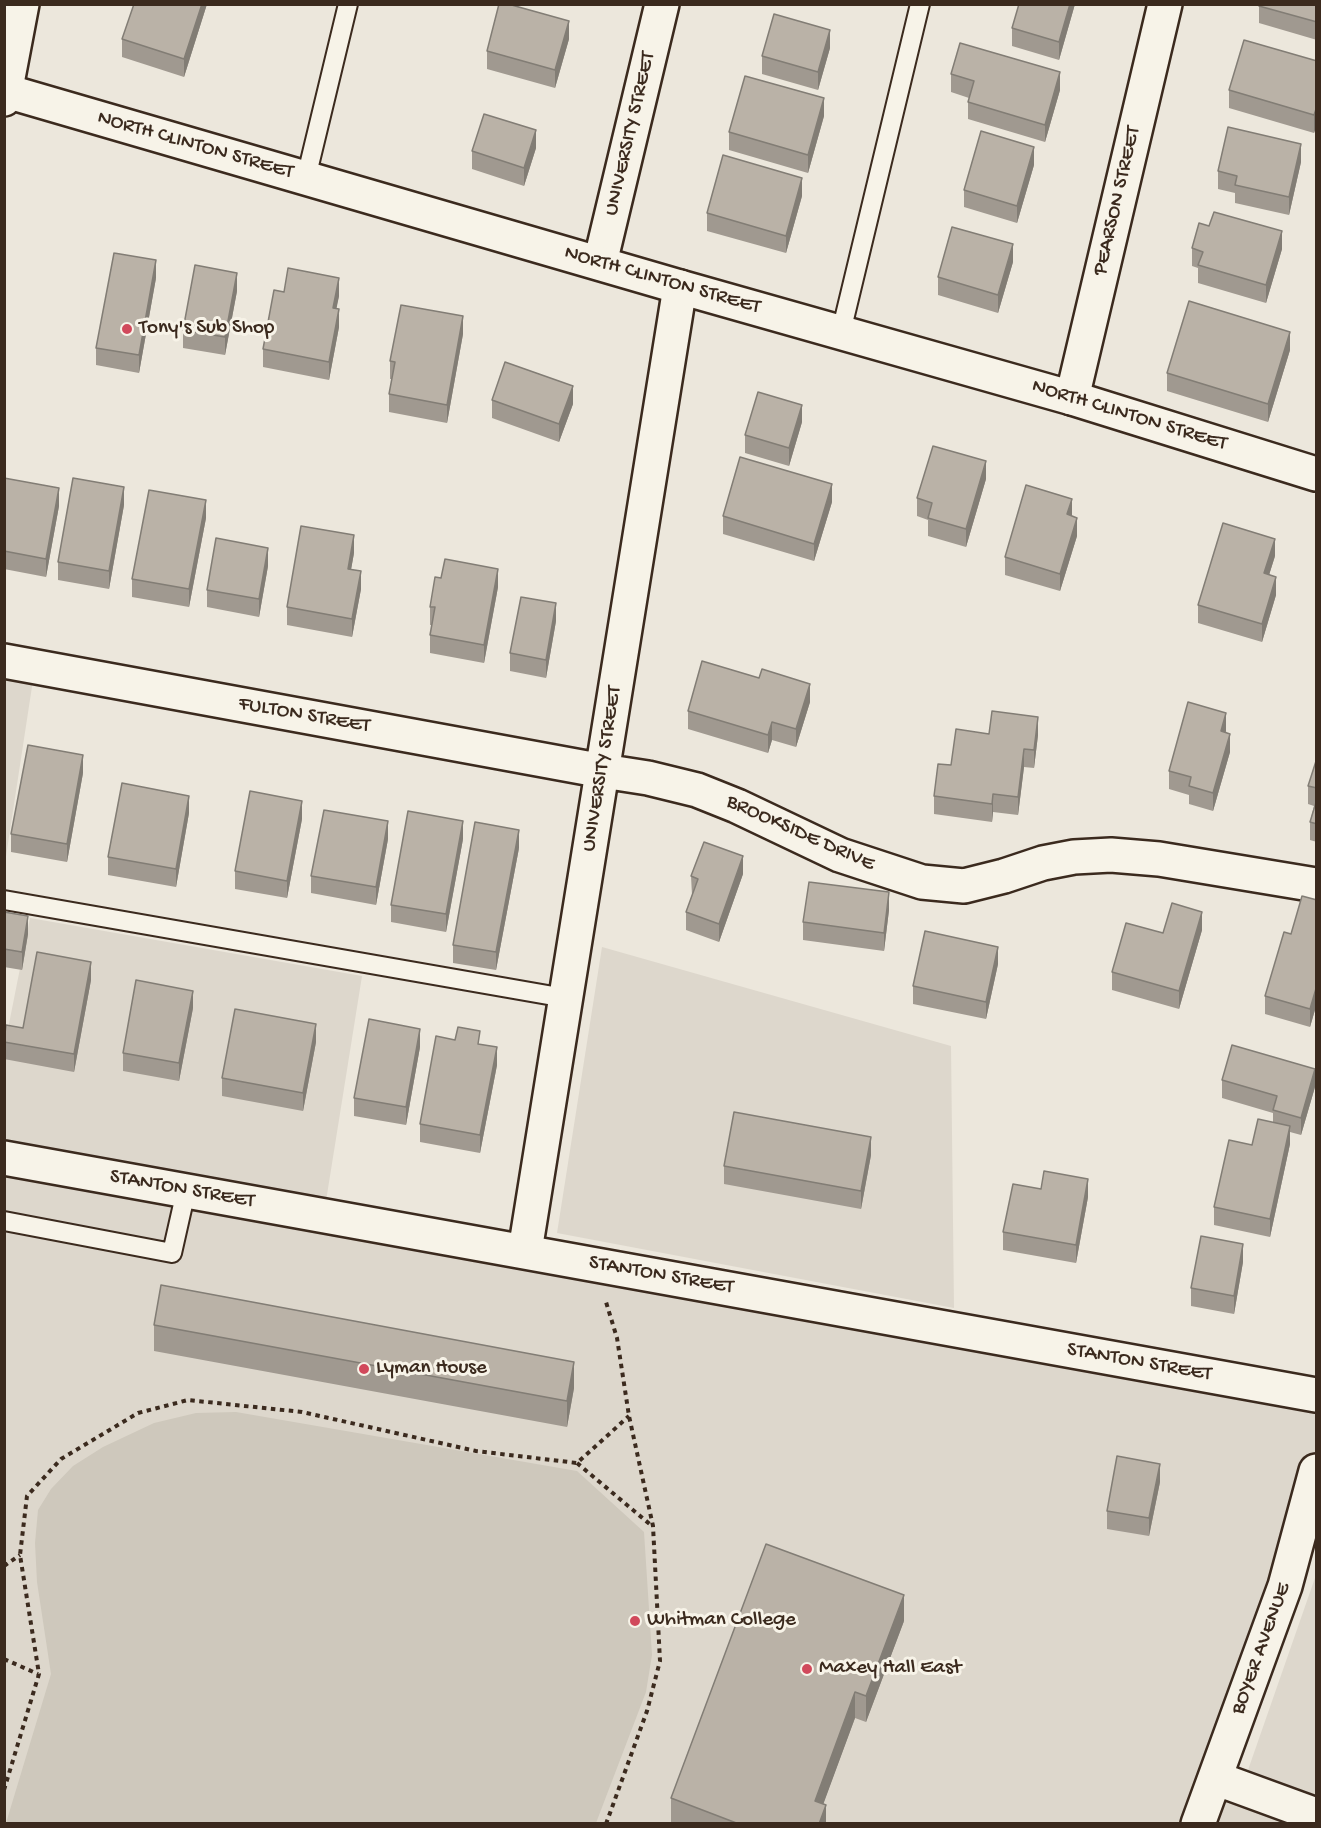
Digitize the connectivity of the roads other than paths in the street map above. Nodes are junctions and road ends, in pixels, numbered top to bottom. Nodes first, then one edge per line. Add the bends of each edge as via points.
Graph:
1 (22, 4) edge
2 (348, 4) edge
3 (663, 4) edge
4 (920, 4) edge
5 (1164, 4) edge
6 (5, 95) edge
7 (306, 178) junction
8 (600, 263) junction
9 (680, 287) junction
10 (841, 332) junction
11 (1072, 398) junction
12 (1317, 474) edge
13 (4, 661) edge
14 (603, 771) junction
15 (1317, 885) edge
16 (4, 900) edge
17 (565, 998) junction
18 (4, 1158) edge
19 (186, 1191) junction
20 (4, 1221) edge
21 (525, 1251) junction
22 (1317, 1395) edge
23 (1317, 1471) edge
24 (1215, 1778) junction
25 (1317, 1815) edge
26 (1198, 1824) edge

1 - 6 street
2 - 7 lane
3 - 8 street, UNIVERSITY STREET
4 - 10 lane
5 - 11 street, PEARSON STREET
6 - 7 street, NORTH CLINTON STREET
7 - 8 street, NORTH CLINTON STREET
8 - 9 street, NORTH CLINTON STREET
9 - 10 street, NORTH CLINTON STREET
9 - 14 street, UNIVERSITY STREET
10 - 11 street, NORTH CLINTON STREET
11 - 12 street, NORTH CLINTON STREET
13 - 14 street, FULTON STREET
14 - 15 street, BROOKSIDE DRIVE via 697,790 840,855 922,882 964,886 1043,863 1111,855
14 - 17 street, UNIVERSITY STREET
16 - 17 lane
17 - 21 street, UNIVERSITY STREET
18 - 19 street, STANTON STREET
19 - 20 lane via 172,1253
19 - 21 street, STANTON STREET
21 - 22 street, STANTON STREET
23 - 24 street, BOYER AVENUE via 1285,1586
24 - 25 street
24 - 26 street, BOYER AVENUE

